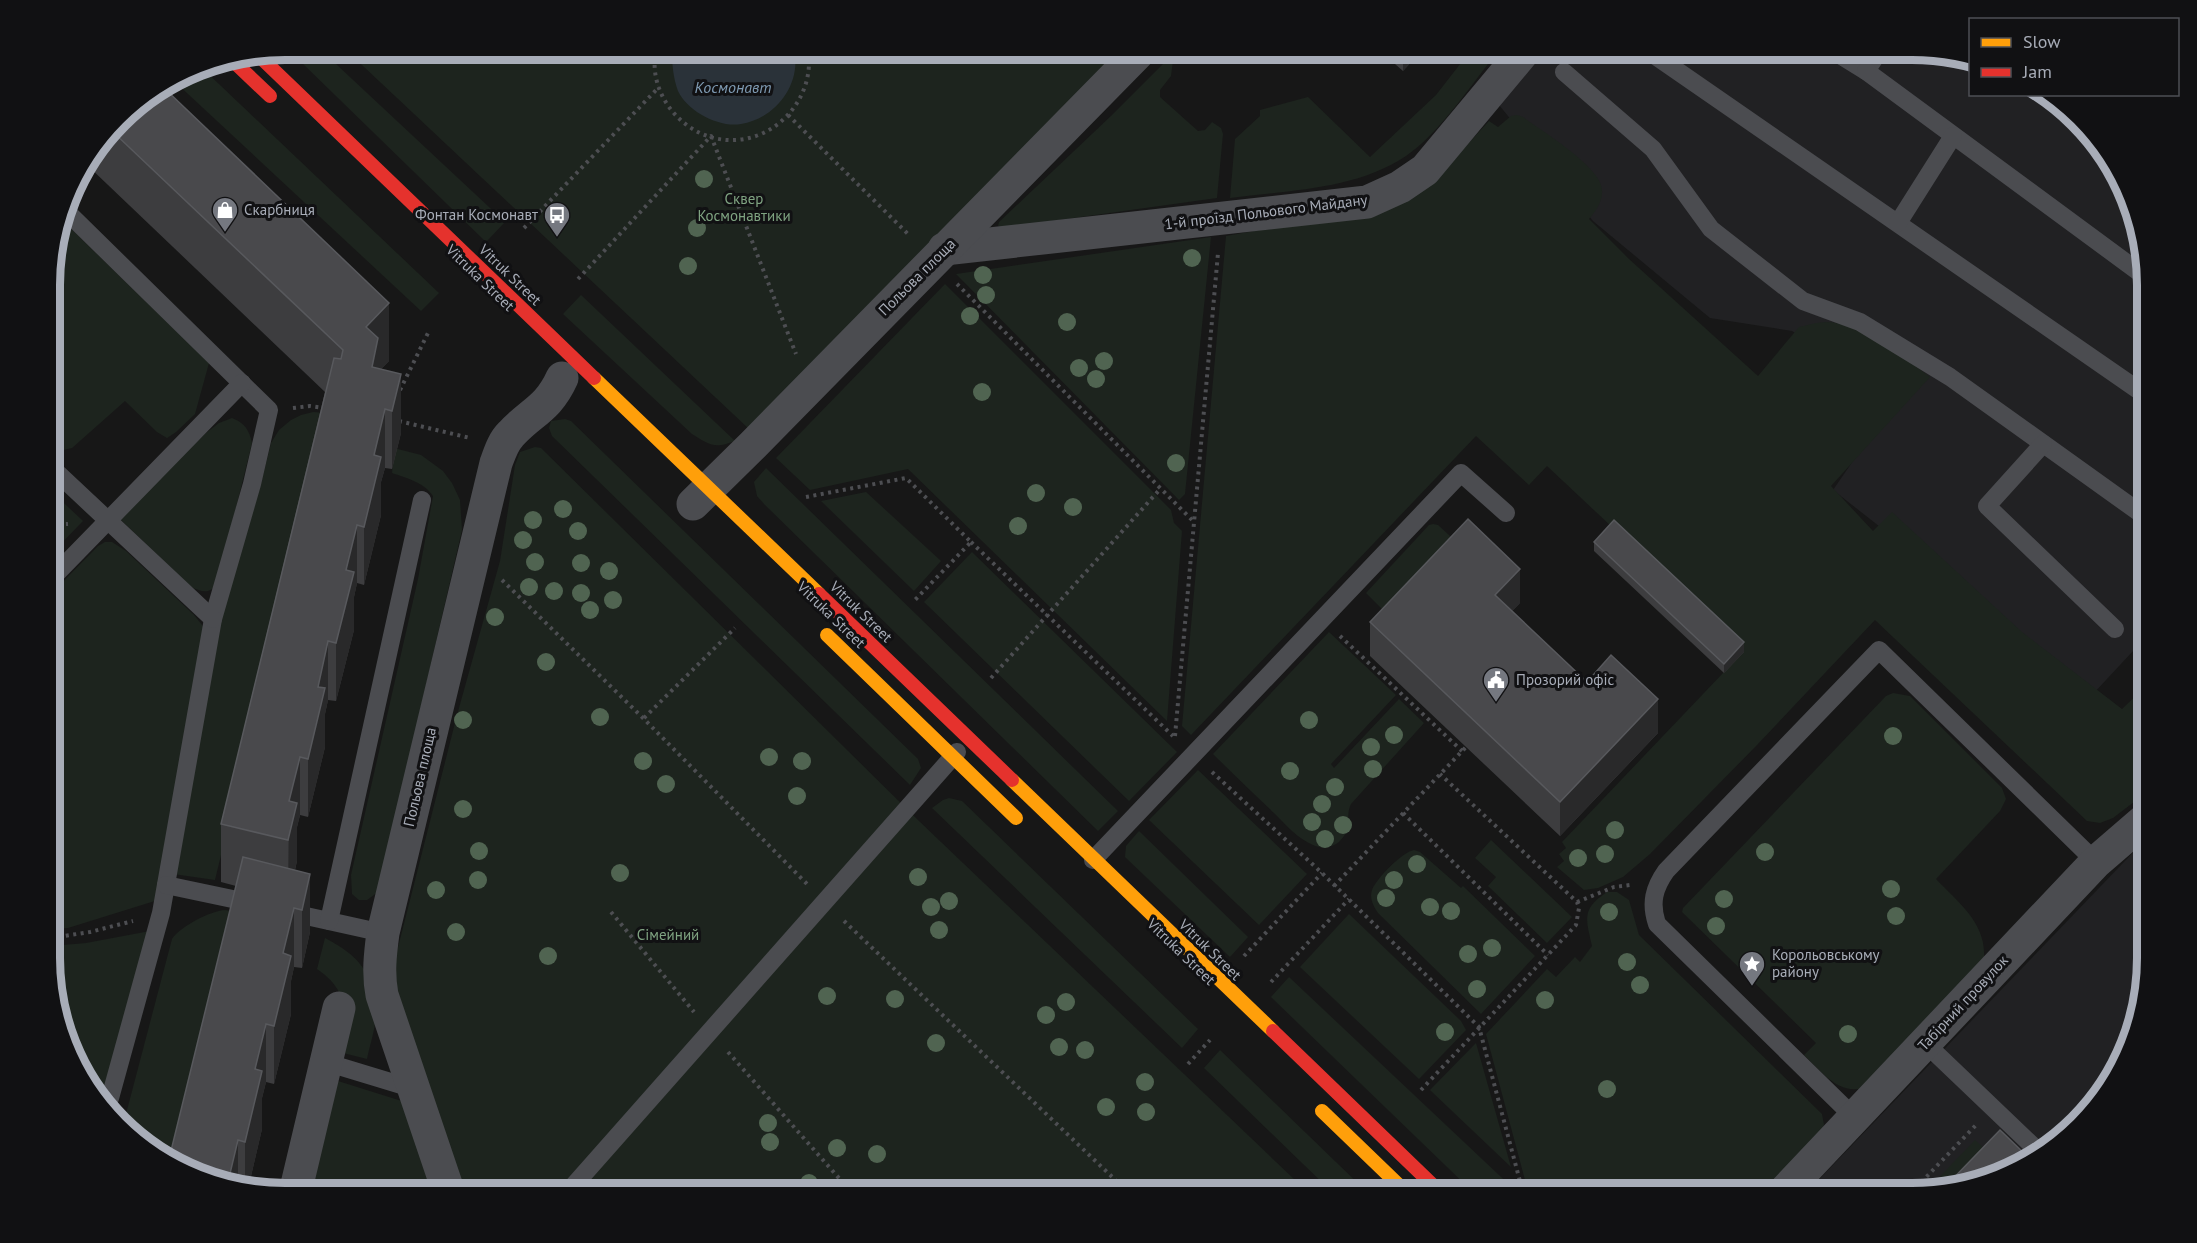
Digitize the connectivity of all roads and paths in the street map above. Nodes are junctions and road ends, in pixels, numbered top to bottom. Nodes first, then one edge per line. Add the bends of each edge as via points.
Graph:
1 (654, 60) edge
2 (810, 60) edge
3 (1132, 60) edge
4 (1517, 60) edge
5 (1662, 60) edge
6 (1848, 60) edge
7 (1873, 60) edge
8 (259, 61) edge
9 (257, 62) edge
10 (1866, 71) junction
11 (1564, 72) dead end
12 (659, 87) junction
13 (281, 107) dead end
14 (788, 115) junction
15 (711, 136) junction
16 (1953, 136) junction
17 (71, 216) edge
18 (1221, 219) junction
19 (1898, 223) junction
20 (524, 228) dead end
21 (944, 264) junction
22 (2137, 271) edge
23 (578, 279) dead end
24 (429, 331) dead end
25 (562, 378) dead end
26 (242, 383) junction
27 (809, 388) junction
28 (2137, 389) edge
29 (396, 399) edge
30 (269, 410) junction
31 (332, 410) edge
32 (398, 421) edge
33 (2043, 444) junction
34 (502, 445) junction
35 (60, 476) edge
36 (1161, 489) junction
37 (806, 497) dead end
38 (697, 499) junction
39 (422, 500) dead end
40 (2137, 511) edge
41 (1506, 513) dead end
42 (107, 520) junction
43 (1194, 522) junction
44 (971, 542) junction
45 (473, 553) junction
46 (60, 570) edge
47 (913, 602) dead end
48 (1047, 615) junction
49 (1322, 618) junction
50 (213, 619) junction
51 (819, 626) dead end
52 (735, 628) dead end
53 (2115, 630) dead end
54 (991, 678) dead end
55 (644, 719) junction
56 (1175, 737) junction
57 (968, 739) junction
58 (1466, 747) edge
59 (1462, 751) junction
60 (1194, 755) junction
61 (953, 757) junction
62 (1440, 774) junction
63 (1402, 813) junction
64 (2137, 827) edge
65 (1030, 831) dead end
66 (1093, 860) junction
67 (2096, 862) junction
68 (1322, 873) junction
69 (166, 885) junction
70 (1334, 886) junction
71 (1348, 899) junction
72 (824, 902) junction
73 (611, 912) dead end
74 (161, 913) junction
75 (329, 921) junction
76 (383, 933) junction
77 (60, 937) edge
78 (1548, 955) junction
79 (1237, 964) dead end
80 (1264, 990) dead end
81 (339, 1008) dead end
82 (1479, 1027) junction
83 (710, 1031) junction
84 (1210, 1040) dead end
85 (1925, 1043) junction
86 (326, 1062) junction
87 (1188, 1064) dead end
88 (414, 1089) junction
89 (1420, 1090) dead end
90 (109, 1098) edge
91 (1313, 1103) dead end
92 (1993, 1107) junction
93 (1855, 1118) junction
94 (2034, 1147) edge
95 (298, 1183) edge
96 (446, 1183) edge
97 (576, 1183) edge
98 (843, 1183) edge
99 (1119, 1183) edge
100 (1397, 1183) edge
101 (1431, 1183) edge
102 (1520, 1183) edge
103 (1793, 1183) edge
104 (1921, 1183) edge

1 - 12 path
2 - 14 path via 806,87
3 - 21 street, Польова площа
4 - 18 street, 1-й проїзд Польового Майдану via 1425,170 1400,187 1367,202
5 - 19 lane
6 - 10 lane
7 - 10 lane
8 - 38 main road, Vitruk Street
9 - 13 main road
10 - 16 lane
11 - 33 lane via 1653,149 1711,229 1803,301 1860,322 1950,377
12 - 15 path via 666,104 682,122
12 - 20 path
14 - 15 path via 776,127 753,137 728,140
14 - 21 path
15 - 23 path
15 - 27 path
16 - 19 lane
16 - 22 lane
17 - 26 lane
18 - 21 street, 1-й проїзд Польового Майдану
18 - 43 path
19 - 28 lane
21 - 27 street, Польова площа
21 - 36 path
24 - 29 path
25 - 34 street, Польова площа via 555,394
26 - 30 lane
26 - 42 lane
27 - 38 street, Польова площа
30 - 31 path via 310,406
30 - 50 lane
32 - 34 path
33 - 40 lane
33 - 53 lane via 1987,506
34 - 45 street, Польова площа
35 - 42 lane
36 - 43 path
36 - 48 path
37 - 44 path via 906,478
38 - 57 main road, Vitruk Street
39 - 75 lane
41 - 49 lane via 1461,473
42 - 46 lane
42 - 50 lane
43 - 56 path
44 - 47 path
44 - 48 path
45 - 55 path
45 - 76 street, Польова площа
48 - 54 path
48 - 56 path
49 - 59 path
49 - 60 lane
50 - 69 lane
51 - 61 main road, Vitruka Street
52 - 55 path
55 - 72 path
56 - 60 path
57 - 61 lane
57 - 66 main road, Vitruk Street
58 - 59 path
59 - 62 path
60 - 66 lane
60 - 68 path
61 - 65 main road, Vitruka Street
61 - 72 lane
62 - 63 path
62 - 78 path via 1577,902 1576,925
63 - 70 path
63 - 78 path
64 - 67 street, Табірний провулок
66 - 101 main road, Vitruk Street
67 - 85 street, Табірний провулок
67 - 93 lane via 1879,650 1666,871 1653,898 1657,924
68 - 70 path
68 - 79 path
69 - 74 lane
69 - 75 lane
70 - 71 path
71 - 80 path
71 - 82 path
72 - 83 lane
72 - 99 path
73 - 83 path
74 - 77 path
74 - 90 lane
75 - 76 lane
76 - 88 street, Польова площа via 378,973 382,995
78 - 82 path
81 - 86 street
82 - 89 path
82 - 102 path
83 - 97 lane
83 - 98 path
84 - 87 path
85 - 92 lane
85 - 93 street, Табірний провулок
86 - 88 lane
86 - 95 street
88 - 96 street, Польова площа
91 - 100 main road
92 - 94 lane
92 - 104 path
93 - 103 street, Табірний провулок

